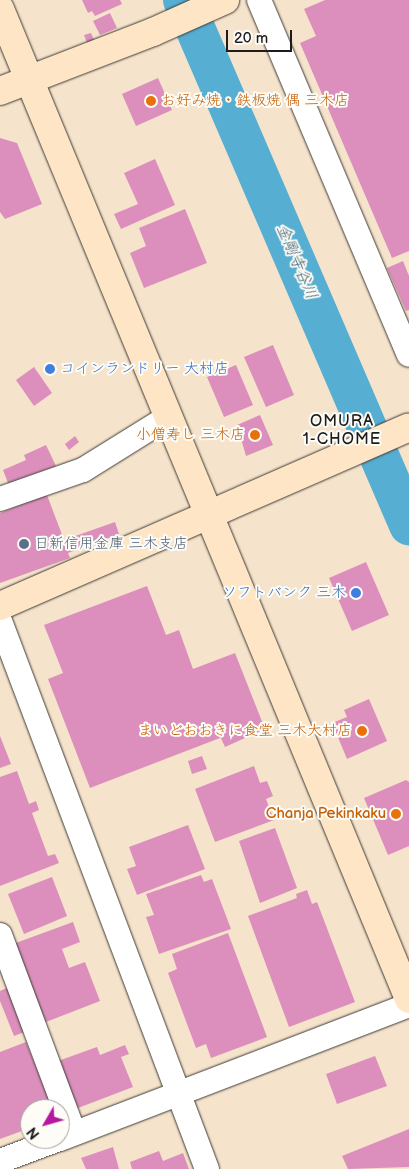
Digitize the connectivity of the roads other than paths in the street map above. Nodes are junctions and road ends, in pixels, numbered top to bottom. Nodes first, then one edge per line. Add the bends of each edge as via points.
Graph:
1 (225, 0) edge
2 (259, 0) edge
3 (0, 9) edge
4 (31, 78) junction
5 (0, 91) edge
6 (409, 355) edge
7 (168, 417) junction
8 (409, 427) edge
9 (0, 499) edge
10 (209, 513) junction
11 (0, 606) edge
12 (0, 621) edge
13 (0, 935) edge
14 (409, 999) edge
15 (409, 1005) edge
16 (178, 1094) junction
17 (52, 1099) edge
18 (70, 1135) edge
19 (32, 1149) edge
20 (0, 1161) edge
21 (207, 1169) edge

1 - 4 street via 153,32
2 - 6 street
3 - 4 street
4 - 5 street
4 - 7 street
7 - 9 street via 83,470
7 - 10 street
8 - 10 street
10 - 11 street
10 - 14 street
12 - 16 street
13 - 17 street
15 - 16 street
16 - 18 street
16 - 21 street
19 - 20 street

